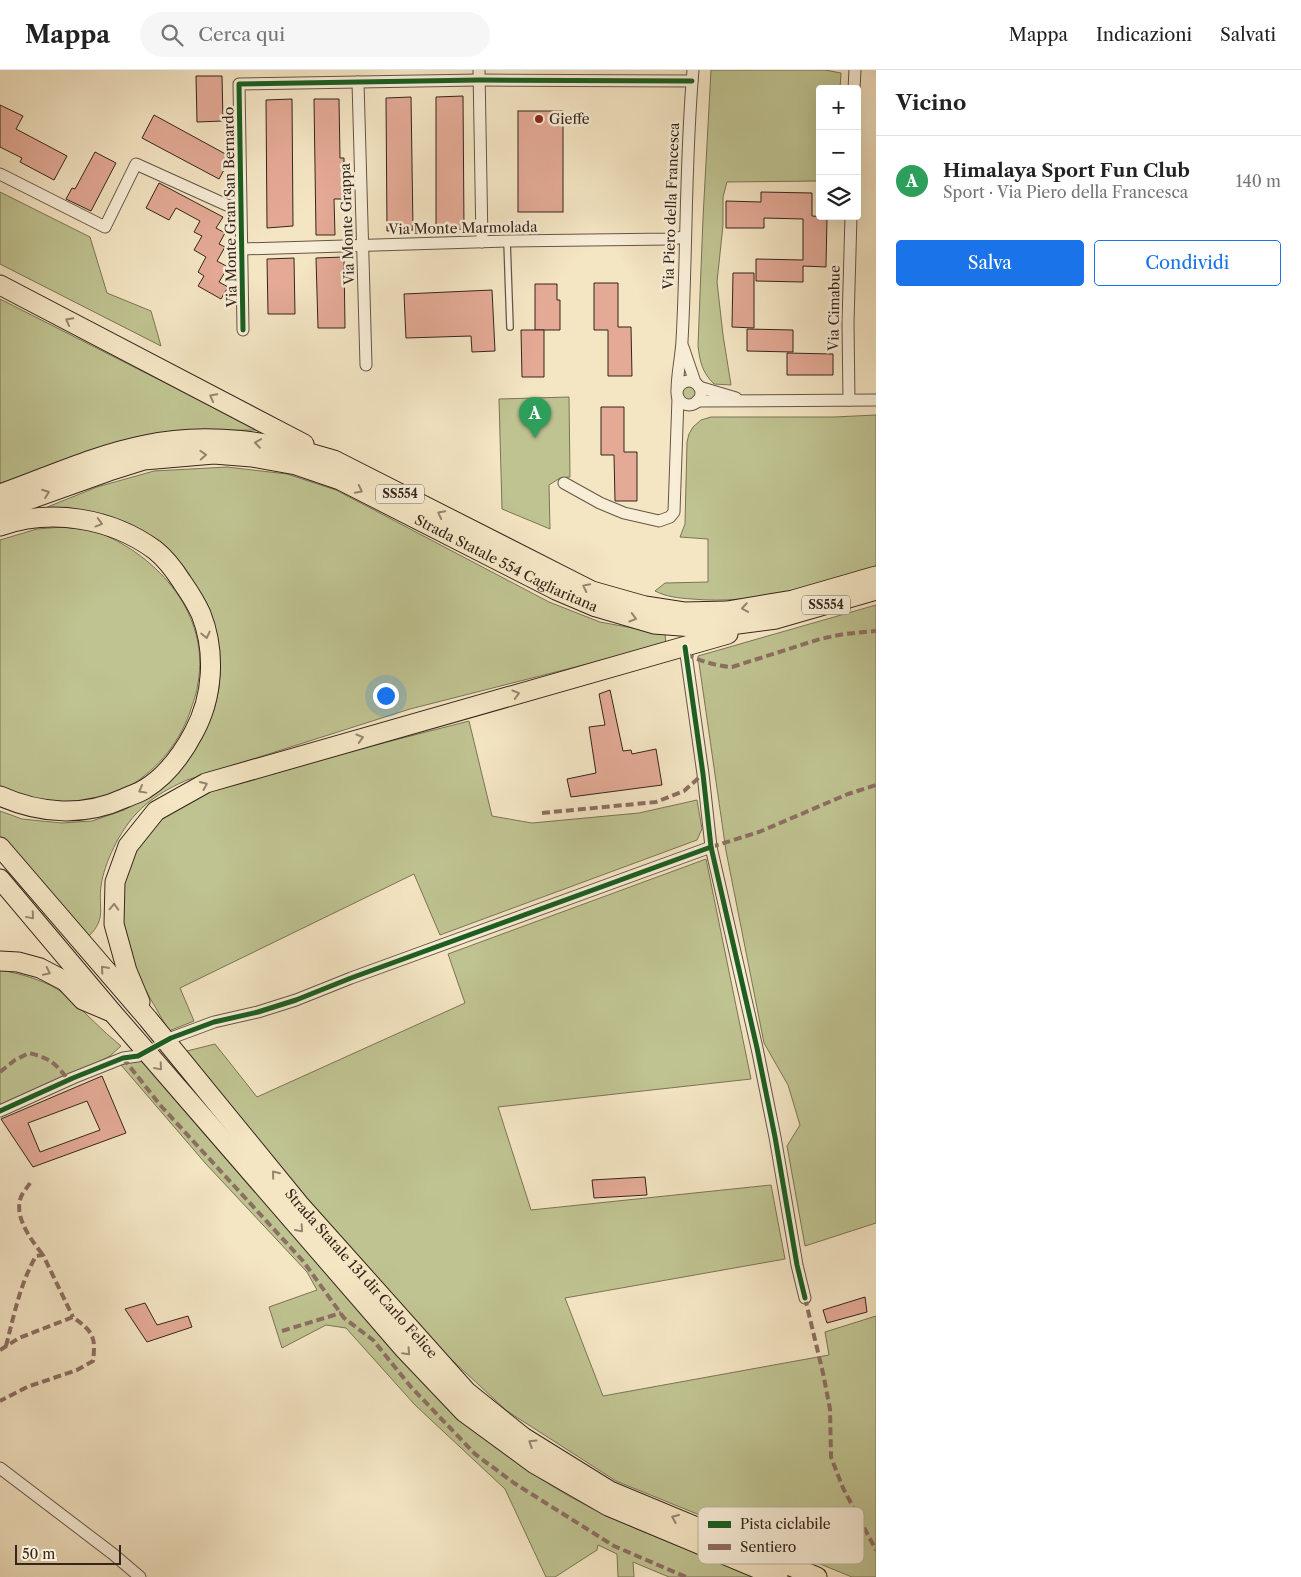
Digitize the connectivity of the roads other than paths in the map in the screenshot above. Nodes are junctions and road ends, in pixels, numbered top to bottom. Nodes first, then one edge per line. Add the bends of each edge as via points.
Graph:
1 (855, 70) edge
2 (479, 75) edge
3 (693, 75) edge
4 (358, 82) junction
5 (854, 85) edge
6 (0, 174) edge
7 (240, 211) junction
8 (851, 220) edge
9 (684, 237) junction
10 (507, 241) junction
11 (482, 242) junction
12 (362, 245) junction
13 (242, 249) junction
14 (0, 284) edge
15 (510, 327) dead end
16 (244, 330) dead end
17 (682, 343) junction
18 (366, 365) dead end
19 (697, 385) junction
20 (678, 394) junction
21 (744, 400) junction
22 (849, 400) junction
23 (876, 400) edge
24 (694, 403) junction
25 (678, 432) junction
26 (334, 460) junction
27 (564, 483) dead end
28 (0, 494) edge
29 (0, 510) edge
30 (0, 526) edge
31 (876, 576) edge
32 (876, 590) edge
33 (776, 619) junction
34 (685, 647) junction
35 (0, 796) edge
36 (0, 847) edge
37 (711, 847) junction
38 (0, 879) edge
39 (0, 961) edge
40 (112, 1012) junction
41 (148, 1019) junction
42 (171, 1038) dead end
43 (138, 1056) dead end
44 (0, 1111) edge
45 (805, 1298) dead end
46 (0, 1468) edge
47 (698, 1528) edge
48 (698, 1544) edge
49 (747, 1564) edge
50 (786, 1564) edge
51 (140, 1577) edge
52 (778, 1577) edge
53 (817, 1577) edge

1 - 5 street
2 - 3 street
2 - 4 street
2 - 11 street
3 - 9 street, Via Piero della Francesca
4 - 7 street, Via Monte Gran San Bernardo via 239,84
4 - 12 street, Via Monte Grappa
6 - 7 street via 105,227 136,164
7 - 13 street, Via Monte Gran San Bernardo
8 - 22 street, Via Cimabue
9 - 10 street, Via Monte Marmolada
9 - 17 street, Via Piero della Francesca
10 - 11 street, Via Monte Marmolada
10 - 15 lane
11 - 12 street, Via Monte Marmolada
12 - 13 street, Via Monte Marmolada
12 - 18 street, Via Monte Grappa
13 - 16 street, Via Monte Gran San Bernardo
26 -> 14 highway
17 - 19 street, Via Piero della Francesca
17 - 20 street, Via Piero della Francesca
19 - 20 street via 684,382
19 - 21 street
19 - 24 street, Via Piero della Francesca via 701,393
20 - 24 street via 684,404
20 - 25 street, Via Piero della Francesca
21 - 22 street
21 - 24 street
22 - 23 street
24 - 25 street, Via Piero della Francesca
25 - 27 street, Via Piero della Francesca via 674,512 670,517 658,521 624,512
26 -> 28 highway, Strada Statale 554 Cagliaritana / SS554 via 294,448 254,442 184,440 146,444 109,454
31 -> 26 highway, Strada Statale 554 Cagliaritana / SS554 via 793,600 727,611 684,612 645,606 592,590
29 -> 33 highway, Strada Statale 554 Cagliaritana / SS554 via 144,460 214,454 252,457 296,465 340,480 556,590 596,607 654,624 706,628
30 -> 35 highway via 18,519 62,517 98,522 146,544 177,574 201,615 211,669 208,696 200,722 186,747 163,775 145,789 117,802 69,812 37,809
32 - 33 highway, Strada Statale 554 Cagliaritana / SS554
33 - 34 highway
34 - 37 street
41 -> 34 highway via 127,971 114,924 115,882 128,846 156,811 206,783
41 -> 36 highway, Strada Statale 131 dir Carlo Felice
37 - 42 street via 296,1000 214,1022
37 - 45 street via 757,1048
38 -> 40 highway, Strada Statale 131 dir Carlo Felice
39 -> 40 highway via 40,968 65,981 83,1000
40 -> 48 highway, Strada Statale 131 dir Carlo Felice via 405,1350 464,1412 535,1464 608,1506
47 -> 41 highway, Strada Statale 131 dir Carlo Felice via 610,1491 524,1438 467,1392 299,1204
43 - 44 street via 123,1058
46 - 51 street
49 -> 52 highway, Strada Statale 131 dir Carlo Felice
53 -> 50 highway, Strada Statale 131 dir Carlo Felice

